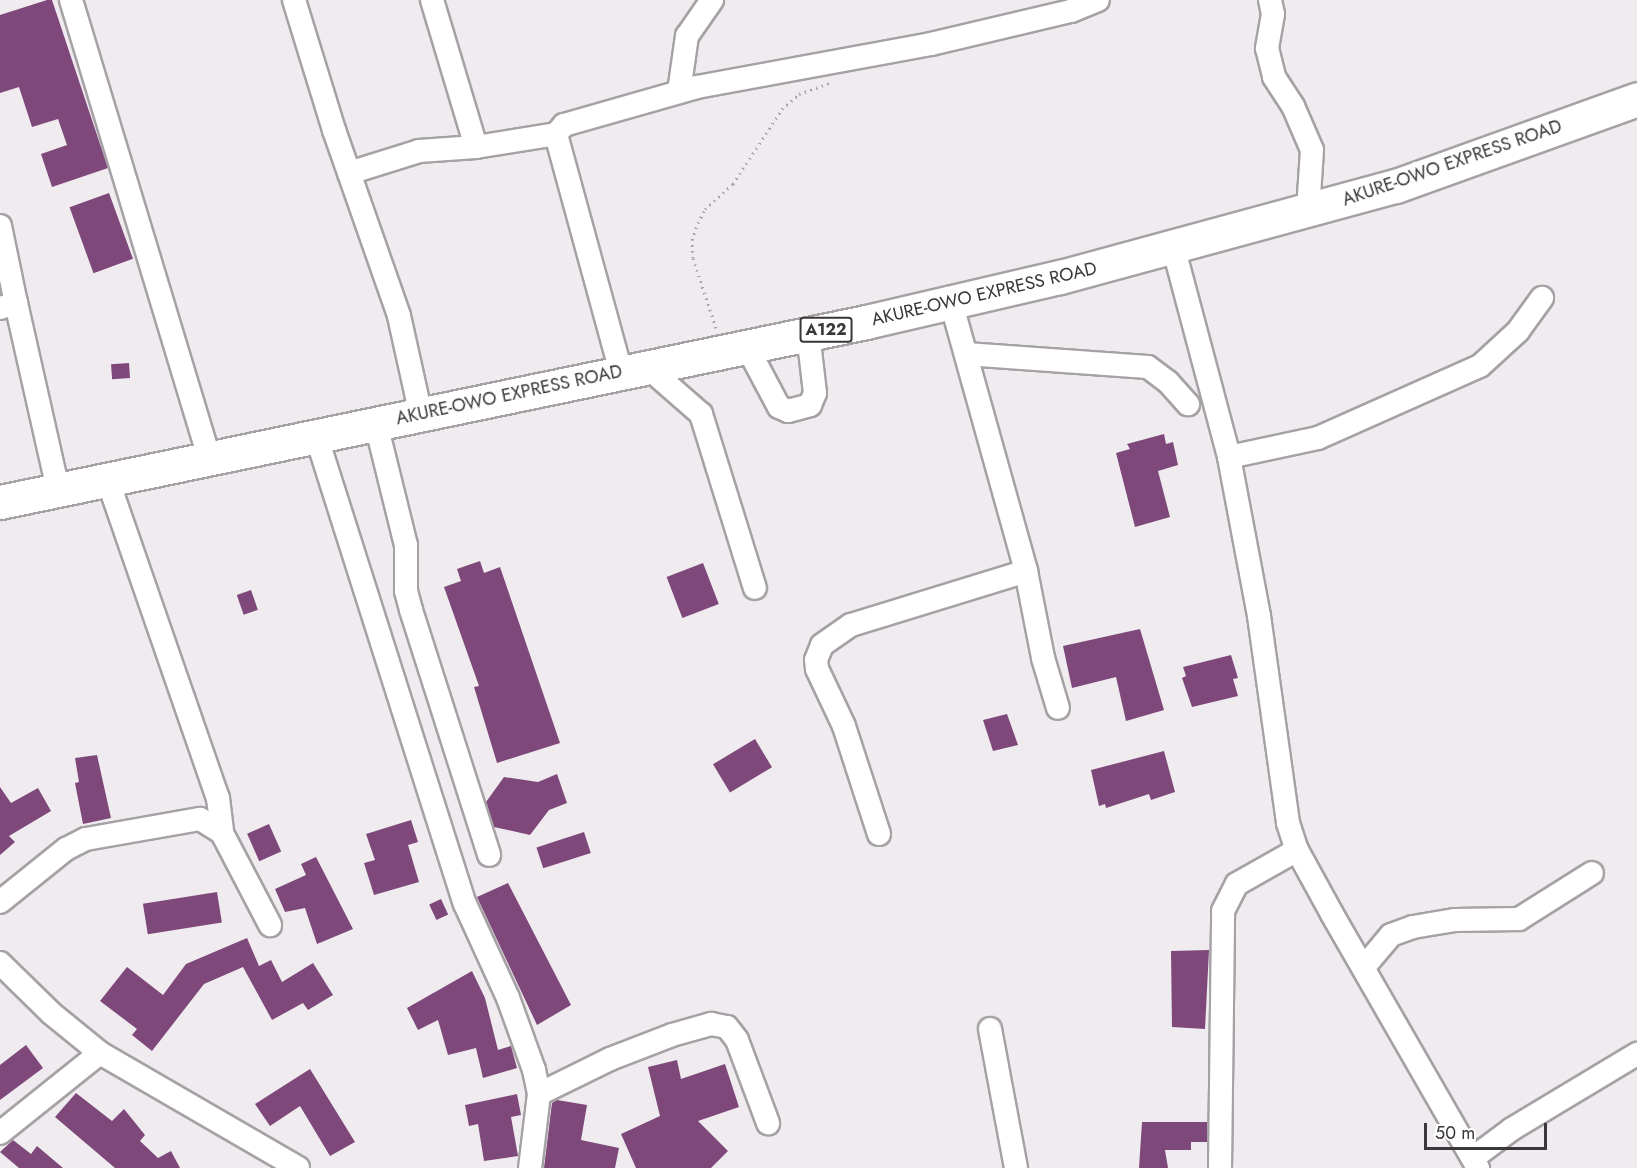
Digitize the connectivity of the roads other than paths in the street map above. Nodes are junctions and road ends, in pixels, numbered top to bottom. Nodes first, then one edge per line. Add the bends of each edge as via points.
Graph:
1 (71, 0) edge
2 (294, 0) edge
3 (432, 0) edge
4 (712, 0) edge
5 (1098, 0) edge
6 (1270, 0) edge
7 (679, 92) junction
8 (1637, 99) edge
9 (556, 135) junction
10 (476, 147) junction
11 (349, 173) junction
12 (1308, 210) junction
13 (0, 226) edge
14 (1173, 246) junction
15 (1542, 298) dead end
16 (951, 302) junction
17 (8, 305) edge
18 (808, 333) junction
19 (735, 347) junction
20 (966, 354) junction
21 (634, 369) junction
22 (1188, 404) dead end
23 (421, 415) junction
24 (376, 423) junction
25 (316, 435) junction
26 (209, 456) junction
27 (1229, 457) junction
28 (107, 478) junction
29 (58, 489) junction
30 (0, 502) edge
31 (1026, 571) junction
32 (755, 588) dead end
33 (1058, 708) dead end
34 (222, 833) junction
35 (879, 834) dead end
36 (1297, 850) junction
37 (489, 855) dead end
38 (1592, 873) dead end
39 (0, 902) edge
40 (270, 925) dead end
41 (0, 963) edge
42 (1364, 967) junction
43 (990, 1029) dead end
44 (100, 1053) junction
45 (1637, 1054) edge
46 (539, 1094) junction
47 (768, 1123) dead end
48 (0, 1132) edge
49 (1475, 1163) edge
50 (298, 1168) edge
51 (530, 1168) edge
52 (1016, 1168) edge
53 (1220, 1168) edge

1 - 26 street
2 - 11 street
3 - 10 street
4 - 7 street via 687,36
5 - 7 street via 1071,11 931,44
6 - 12 street via 1273,15 1267,48 1274,77 1293,106 1312,150
7 - 9 street via 574,122
8 - 12 highway, AKURE-OWO EXPRESS ROAD / A122 via 1396,186
9 - 10 street
9 - 21 street
10 - 11 street via 419,151
11 - 23 street via 399,316
12 - 14 highway, AKURE-OWO EXPRESS ROAD / A122
13 - 17 street
14 - 16 highway, AKURE-OWO EXPRESS ROAD / A122
14 - 27 street
15 - 27 street via 1518,331 1480,366 1318,438
16 - 18 highway, AKURE-OWO EXPRESS ROAD / A122
16 - 20 street
17 - 29 street
18 - 19 highway, AKURE-OWO EXPRESS ROAD / A122
18 - 19 street via 814,393 810,405 788,411 778,407
19 - 21 highway, AKURE-OWO EXPRESS ROAD / A122
20 - 22 street via 1148,367
20 - 31 street
21 - 23 highway, AKURE-OWO EXPRESS ROAD / A122
21 - 32 street via 701,414
23 - 24 highway, AKURE-OWO EXPRESS ROAD / A122
24 - 25 highway, AKURE-OWO EXPRESS ROAD / A122
24 - 37 street via 406,545 406,591
25 - 26 highway, AKURE-OWO EXPRESS ROAD / A122
25 - 46 street via 465,904 508,998
26 - 28 highway, AKURE-OWO EXPRESS ROAD / A122
27 - 36 street via 1259,616 1288,823
28 - 29 highway, AKURE-OWO EXPRESS ROAD / A122
28 - 34 street via 218,798
29 - 30 highway, AKURE-OWO EXPRESS ROAD / A122
31 - 33 street
31 - 35 street via 851,625 822,645 817,669 843,726
34 - 39 street via 209,823 186,820 86,840 66,849
34 - 40 street
36 - 42 street
36 - 53 street via 1237,884 1223,911
38 - 42 street via 1519,919 1455,920 1391,935
41 - 44 street via 51,1013
42 - 49 street
43 - 52 street
44 - 48 street
44 - 50 street
45 - 49 street via 1512,1129
46 - 47 street via 610,1059 711,1024 727,1027 736,1040
46 - 51 street

